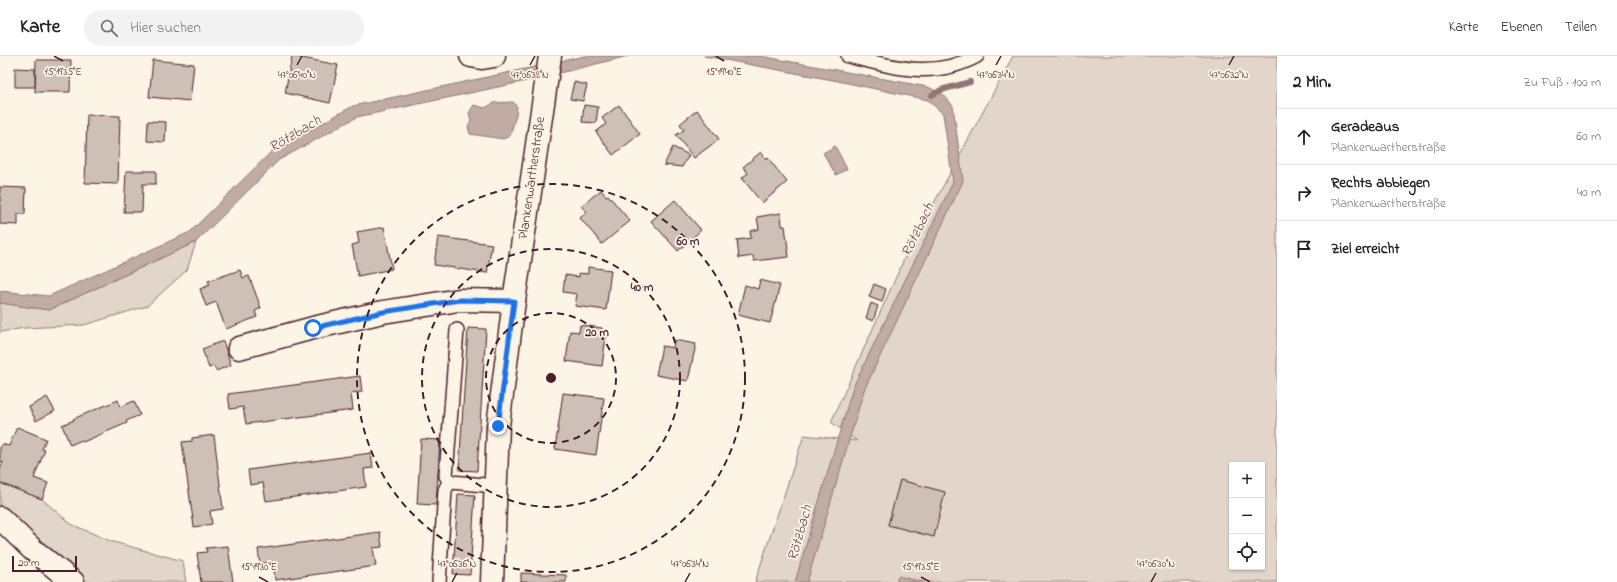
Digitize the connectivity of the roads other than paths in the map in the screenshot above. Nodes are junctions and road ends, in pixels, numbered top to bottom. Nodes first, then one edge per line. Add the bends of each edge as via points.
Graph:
1 (471, 56) edge
2 (494, 56) edge
3 (550, 56) edge
4 (848, 56) edge
5 (977, 56) edge
6 (514, 301) junction
7 (457, 330) dead end
8 (239, 348) dead end
9 (451, 482) junction
10 (496, 486) junction
11 (0, 518) edge
12 (73, 582) edge
13 (438, 582) edge
14 (492, 582) edge

1 - 2 main road
3 - 6 main road, Plankenwartherstraße
4 - 5 lane via 920,71 948,68
6 - 8 main road via 459,300 383,312
6 - 10 main road, Plankenwartherstraße via 498,426
7 - 9 lane via 446,476
9 - 10 lane
9 - 13 lane via 445,490
10 - 14 main road, Plankenwartherstraße
11 - 12 main road via 32,550

